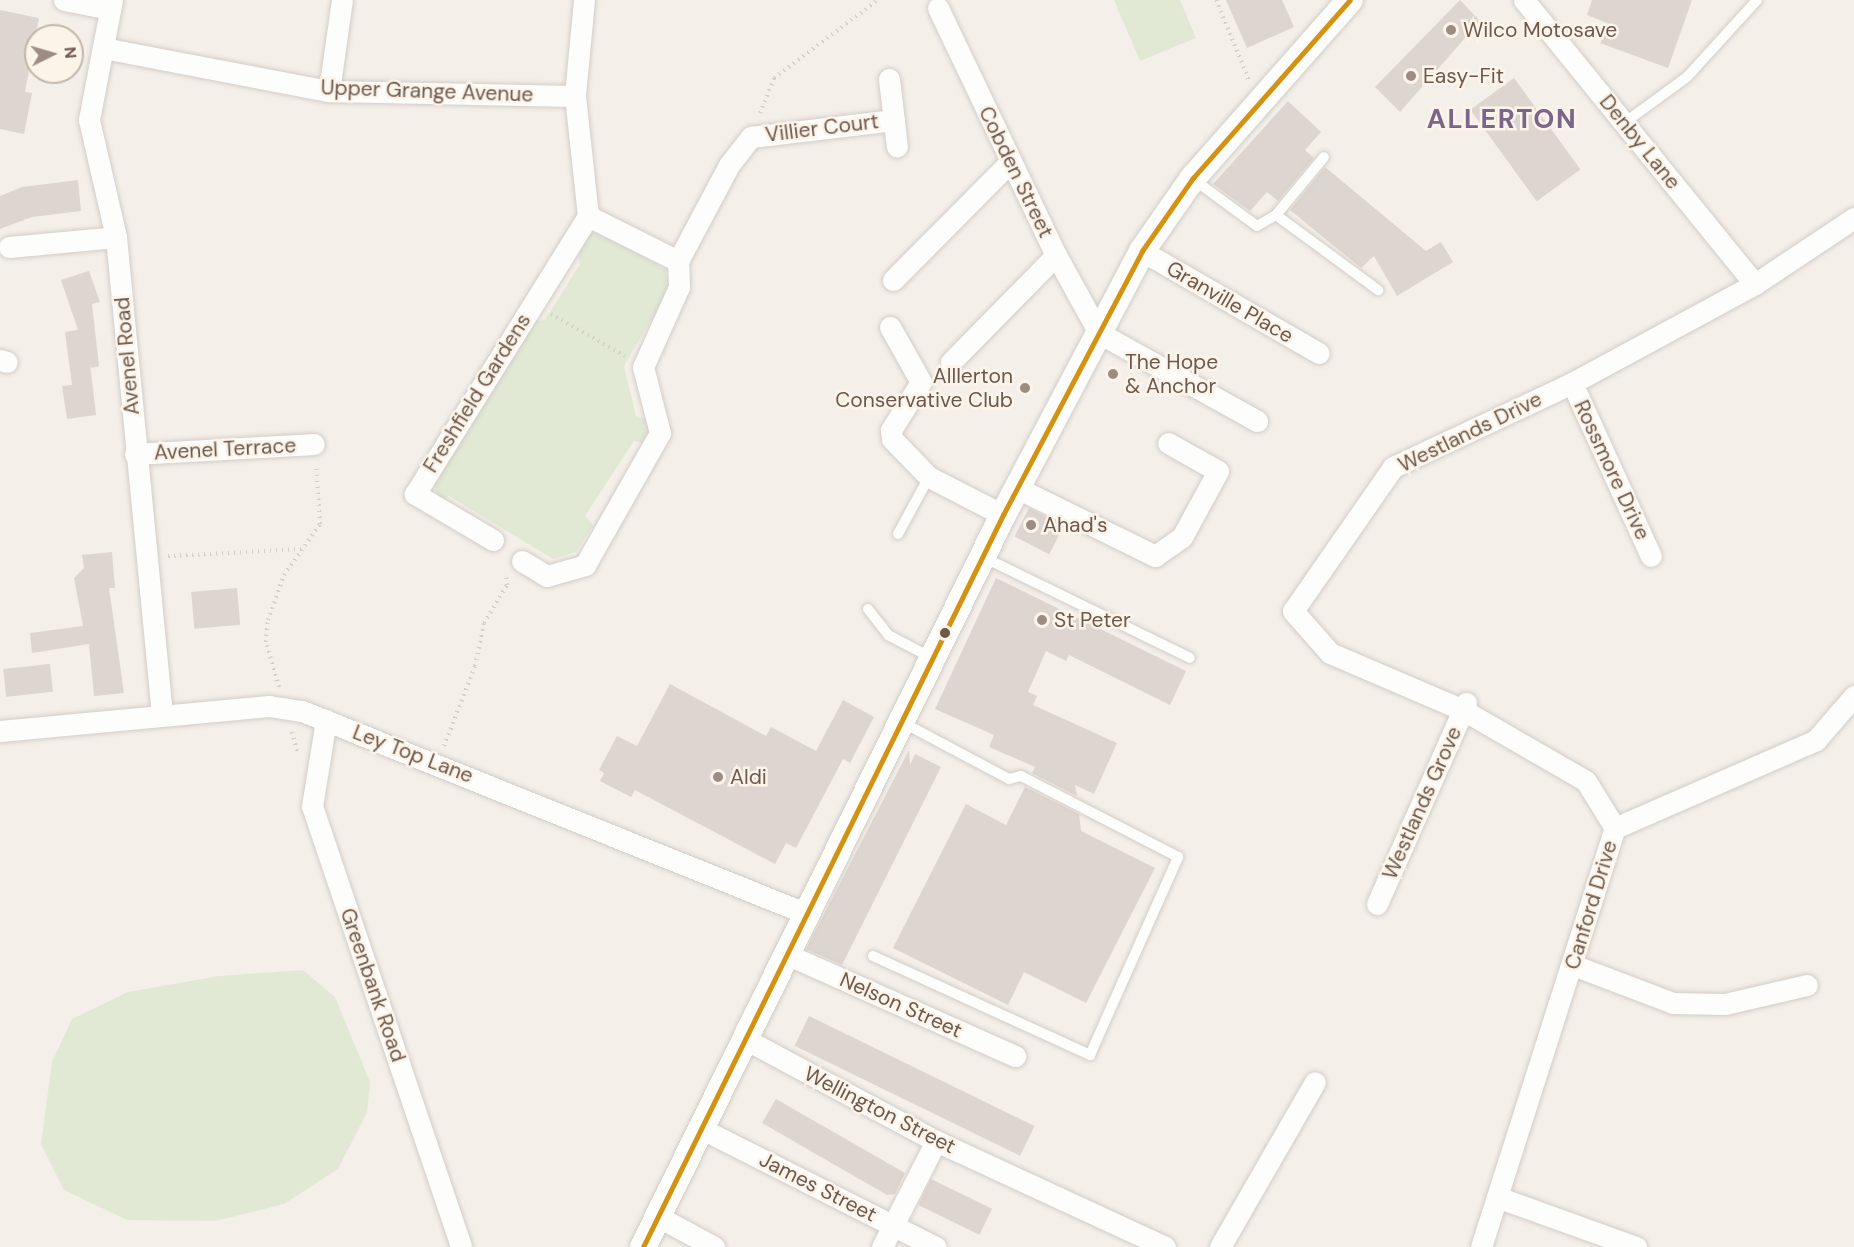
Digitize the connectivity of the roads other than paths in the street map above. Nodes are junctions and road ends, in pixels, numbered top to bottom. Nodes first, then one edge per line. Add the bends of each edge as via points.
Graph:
1 (64, 0) edge
2 (342, 0) edge
3 (584, 0) edge
4 (1350, 0) edge
5 (1524, 0) edge
6 (1757, 0) edge
7 (111, 4) edge
8 (938, 8) dead end
9 (102, 48) junction
10 (889, 79) dead end
11 (329, 91) junction
12 (575, 96) junction
13 (894, 120) junction
14 (1624, 123) junction
15 (897, 147) dead end
16 (1324, 157) dead end
17 (1010, 162) junction
18 (1193, 178) junction
19 (1276, 215) junction
20 (588, 216) junction
21 (1854, 218) edge
22 (116, 237) junction
23 (9, 247) dead end
24 (1142, 251) junction
25 (1056, 255) junction
26 (678, 261) junction
27 (892, 280) dead end
28 (1755, 284) junction
29 (1378, 290) dead end
30 (890, 327) dead end
31 (1099, 333) junction
32 (1318, 353) dead end
33 (951, 362) dead end
34 (1572, 383) junction
35 (1257, 421) dead end
36 (1168, 443) dead end
37 (314, 444) road end
38 (135, 454) junction
39 (929, 477) junction
40 (1017, 488) junction
41 (1003, 515) junction
42 (898, 534) dead end
43 (493, 540) dead end
44 (1651, 556) dead end
45 (983, 557) junction
46 (513, 562) road end
47 (868, 609) dead end
48 (932, 658) junction
49 (1190, 658) dead end
50 (1854, 696) edge
51 (1465, 706) junction
52 (162, 715) junction
53 (326, 720) junction
54 (902, 722) junction
55 (0, 731) edge
56 (1615, 828) junction
57 (1377, 904) dead end
58 (805, 913) junction
59 (786, 954) junction
60 (873, 956) dead end
61 (1573, 965) junction
62 (1807, 985) dead end
63 (743, 1038) junction
64 (1015, 1056) dead end
65 (1315, 1082) dead end
66 (700, 1128) junction
67 (936, 1141) junction
68 (1497, 1197) junction
69 (657, 1216) junction
70 (893, 1225) junction
71 (461, 1247) edge
72 (643, 1247) edge
73 (714, 1247) edge
74 (882, 1247) edge
75 (936, 1247) edge
76 (1165, 1247) edge
77 (1220, 1247) edge
78 (1481, 1247) edge
79 (1636, 1247) edge

1 - 7 street
2 - 11 street
3 - 12 street
4 - 18 street
5 - 14 street, Denby Lane
6 - 14 lane via 1687,77
7 - 9 street, Avenel Road
8 - 17 street, Cobden Street
9 - 11 street, Upper Grange Avenue
9 - 22 street, Avenel Road via 89,120
10 - 13 street, Villier Court
11 - 12 street, Upper Grange Avenue
12 - 20 street
13 - 15 street, Villier Court
13 - 26 street, Villier Court via 751,136 729,165
14 - 28 street, Denby Lane
16 - 19 lane
17 - 25 street, Cobden Street
17 - 27 street
18 - 19 lane via 1257,226
18 - 24 street
19 - 29 lane
20 - 26 street
20 - 43 street, Freshfield Gardens via 415,494
21 - 28 street, Westlands Drive
22 - 23 street
22 - 38 street, Avenel Road
24 - 31 street
24 - 32 street, Granville Place
25 - 31 street, Cobden Street
25 - 33 street
26 - 46 street via 679,287 644,367 660,434 585,565 547,576
28 - 34 street, Westlands Drive
30 - 39 street via 921,382 891,430 892,439
31 - 35 street
31 - 40 street
34 - 44 street, Rossmore Drive
34 - 51 street, Westlands Drive via 1393,467 1293,611 1330,653
36 - 40 street via 1218,471 1182,537 1155,556
37 - 38 street, Avenel Terrace
38 - 52 street, Avenel Road
39 - 41 street
39 - 42 lane
40 - 41 street
41 - 45 street
45 - 48 street
45 - 49 lane
47 - 48 lane via 888,635
48 - 54 street
50 - 56 street, Canford Drive via 1816,740
51 - 56 street, Westlands Drive via 1586,781
51 - 57 street, Westlands Grove
52 - 53 street, Ley Top Lane via 285,708
52 - 55 street, Ley Top Lane
53 - 58 street, Ley Top Lane
53 - 71 street, Greenbank Road via 312,806
54 - 58 street
54 - 60 lane via 1009,779 1021,776 1178,857 1090,1055
56 - 61 street, Canford Drive
58 - 59 street
59 - 63 street
59 - 64 street, Nelson Street
61 - 62 street via 1673,1003 1725,1004
61 - 68 street, Canford Drive
63 - 66 street
63 - 67 street, Wellington Street
65 - 77 street
66 - 69 street
66 - 70 street, James Street
67 - 70 street
67 - 76 street, Wellington Street
68 - 78 street, Canford Drive
68 - 79 street
69 - 72 street
69 - 73 street
70 - 74 street
70 - 75 street, James Street

